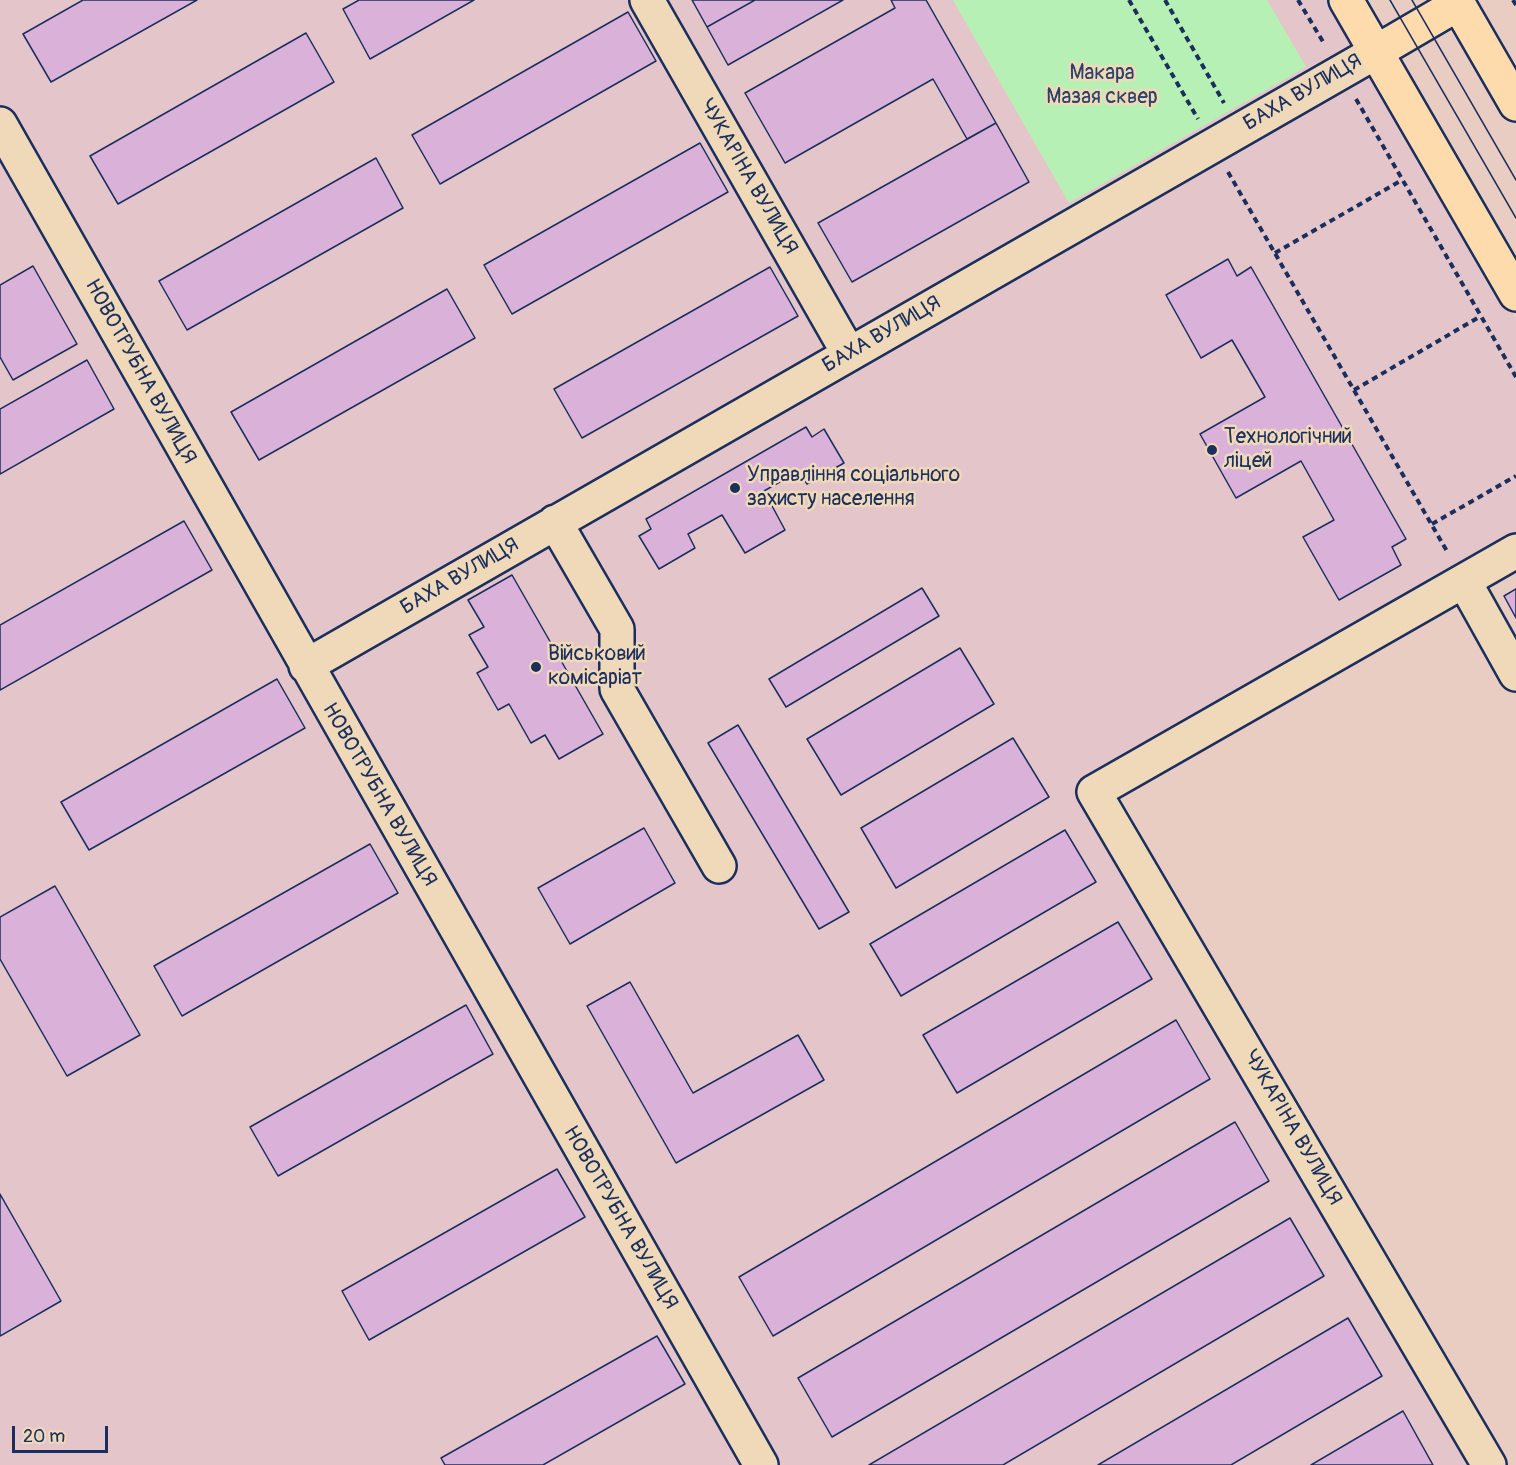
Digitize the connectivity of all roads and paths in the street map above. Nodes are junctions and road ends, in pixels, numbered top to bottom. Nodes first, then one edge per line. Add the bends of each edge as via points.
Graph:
1 (648, 0) edge
2 (1129, 0) edge
3 (1165, 0) edge
4 (1298, 0) edge
5 (1346, 0) edge
6 (1513, 0) edge
7 (1457, 2) edge
8 (1516, 5) edge
9 (1325, 45) dead end
10 (1376, 52) junction
11 (1356, 99) dead end
12 (1516, 104) edge
13 (0, 124) edge
14 (1226, 138) junction
15 (1402, 180) junction
16 (1275, 254) junction
17 (1516, 294) edge
18 (1481, 316) junction
19 (849, 354) junction
20 (1516, 377) edge
21 (1354, 390) junction
22 (1516, 476) edge
23 (555, 522) junction
24 (1432, 524) junction
25 (1516, 551) edge
26 (1464, 581) junction
27 (306, 666) junction
28 (1516, 674) edge
29 (719, 866) dead end
30 (761, 1465) edge
31 (1489, 1465) edge

1 - 19 street, ЧУКАРІНА ВУЛИЦЯ
2 - 14 path
3 - 14 path
4 - 9 path
5 - 10 main road
6 - 8 path
7 - 10 main road, БАХА ВУЛИЦЯ
7 - 12 main road
10 - 14 street, БАХА ВУЛИЦЯ
10 - 17 main road
11 - 15 path
13 - 27 street, НОВОТРУБНА ВУЛИЦЯ
14 - 16 path
14 - 19 street, БАХА ВУЛИЦЯ
15 - 16 path
15 - 18 path
16 - 21 path
18 - 20 path
18 - 21 path
19 - 23 street, БАХА ВУЛИЦЯ
21 - 24 path
22 - 24 path
23 - 27 street, БАХА ВУЛИЦЯ
23 - 29 street via 617,629 617,689
24 - 26 path
25 - 26 street
26 - 28 street
26 - 31 street, ЧУКАРІНА ВУЛИЦЯ via 1094,792
27 - 30 street, НОВОТРУБНА ВУЛИЦЯ

